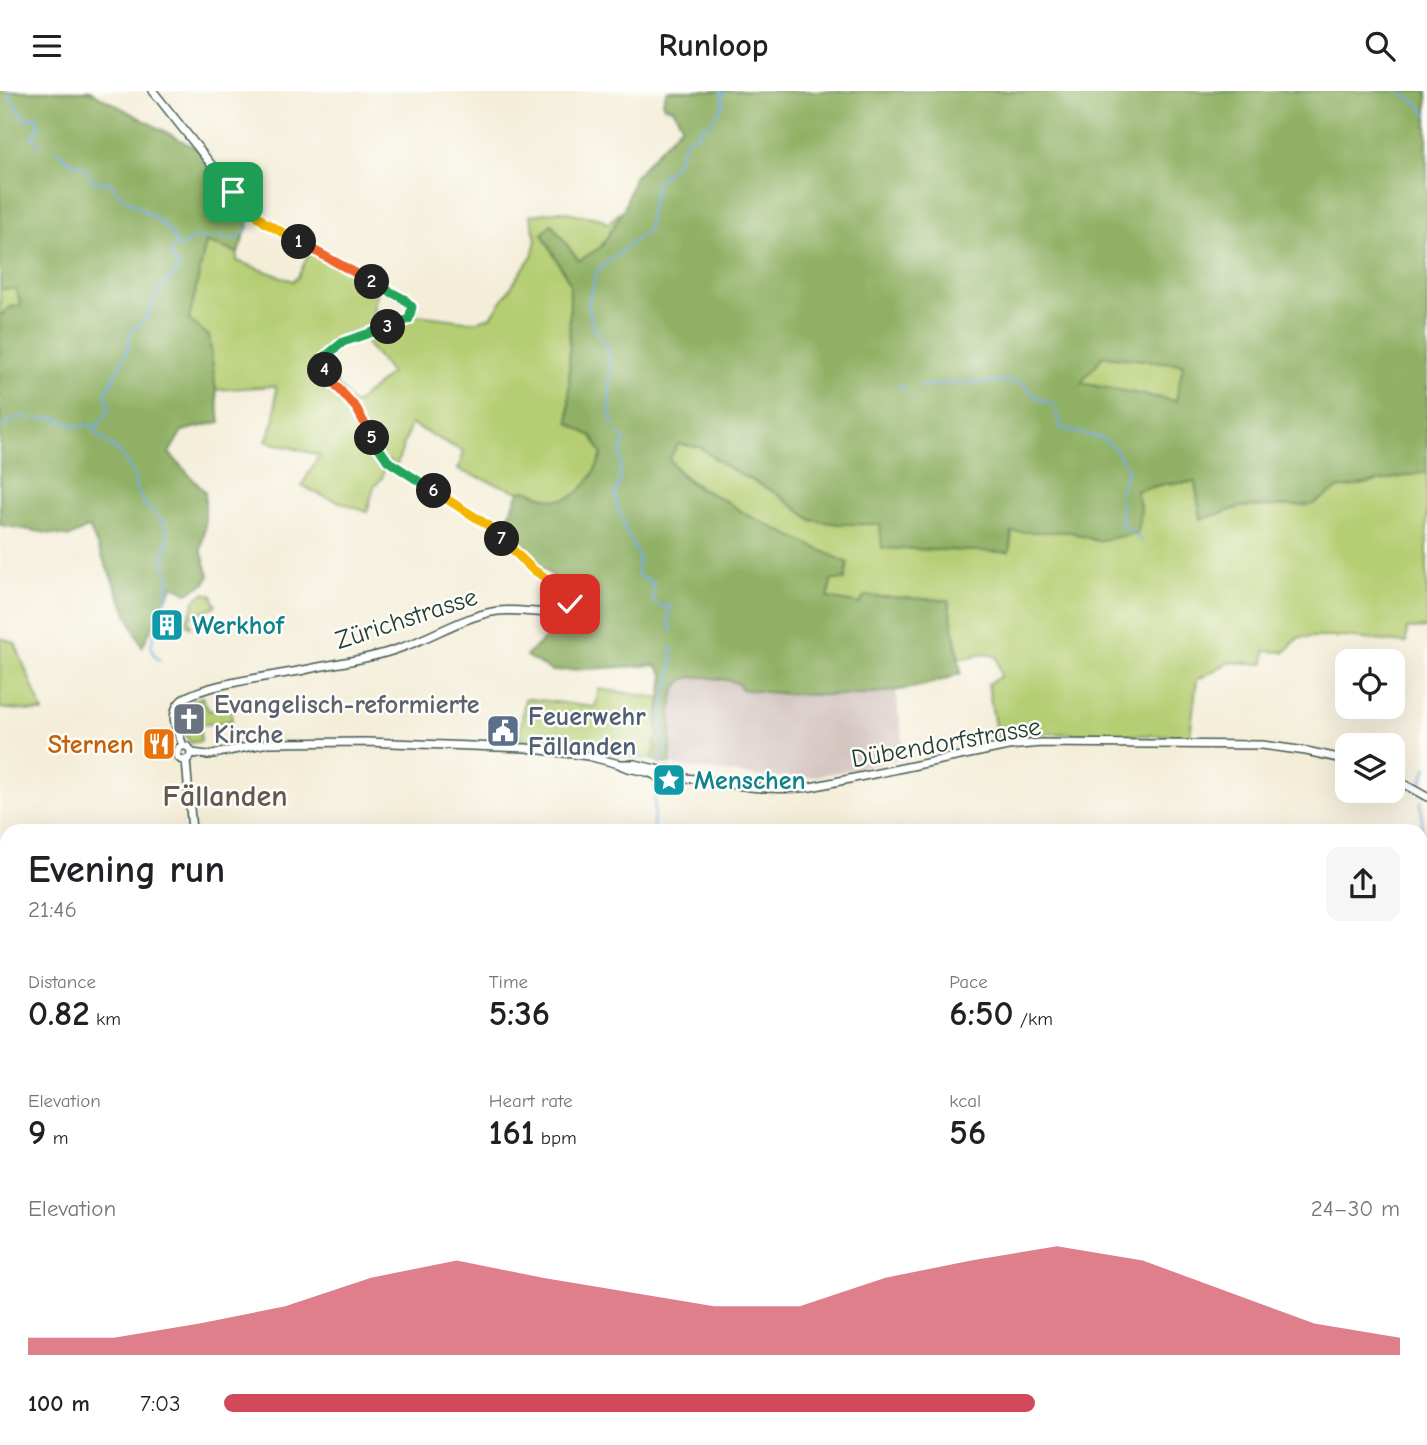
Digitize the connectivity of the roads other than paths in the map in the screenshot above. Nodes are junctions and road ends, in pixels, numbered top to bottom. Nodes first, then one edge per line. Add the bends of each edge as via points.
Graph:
1 (153, 91) edge
2 (183, 745) junction
3 (192, 753) junction
4 (1335, 757) edge
5 (186, 760) junction
6 (618, 764) junction
7 (664, 771) junction
8 (678, 778) junction
9 (660, 779) junction
10 (1405, 784) edge
11 (1427, 797) edge
12 (191, 824) edge

1 - 2 main road, Zürichstrasse via 253,213 411,305 409,319 332,349 325,360 327,373 357,409 388,461 491,528 532,569 571,598 569,607 559,613 498,611 370,657 192,695 174,712
2 - 3 main road
2 - 5 main road via 177,754
3 - 5 main road
3 - 6 main road, Dübendorfstrasse via 326,741 526,748
4 - 8 main road, Dübendorfstrasse via 1262,745 1041,743 811,787 750,787
5 - 12 main road
6 - 7 main road, Dübendorfstrasse
6 - 9 main road, Dübendorfstrasse
7 - 8 main road, Dübendorfstrasse via 673,771
7 - 9 main road
8 - 9 main road, Dübendorfstrasse via 669,788
10 - 11 main road

